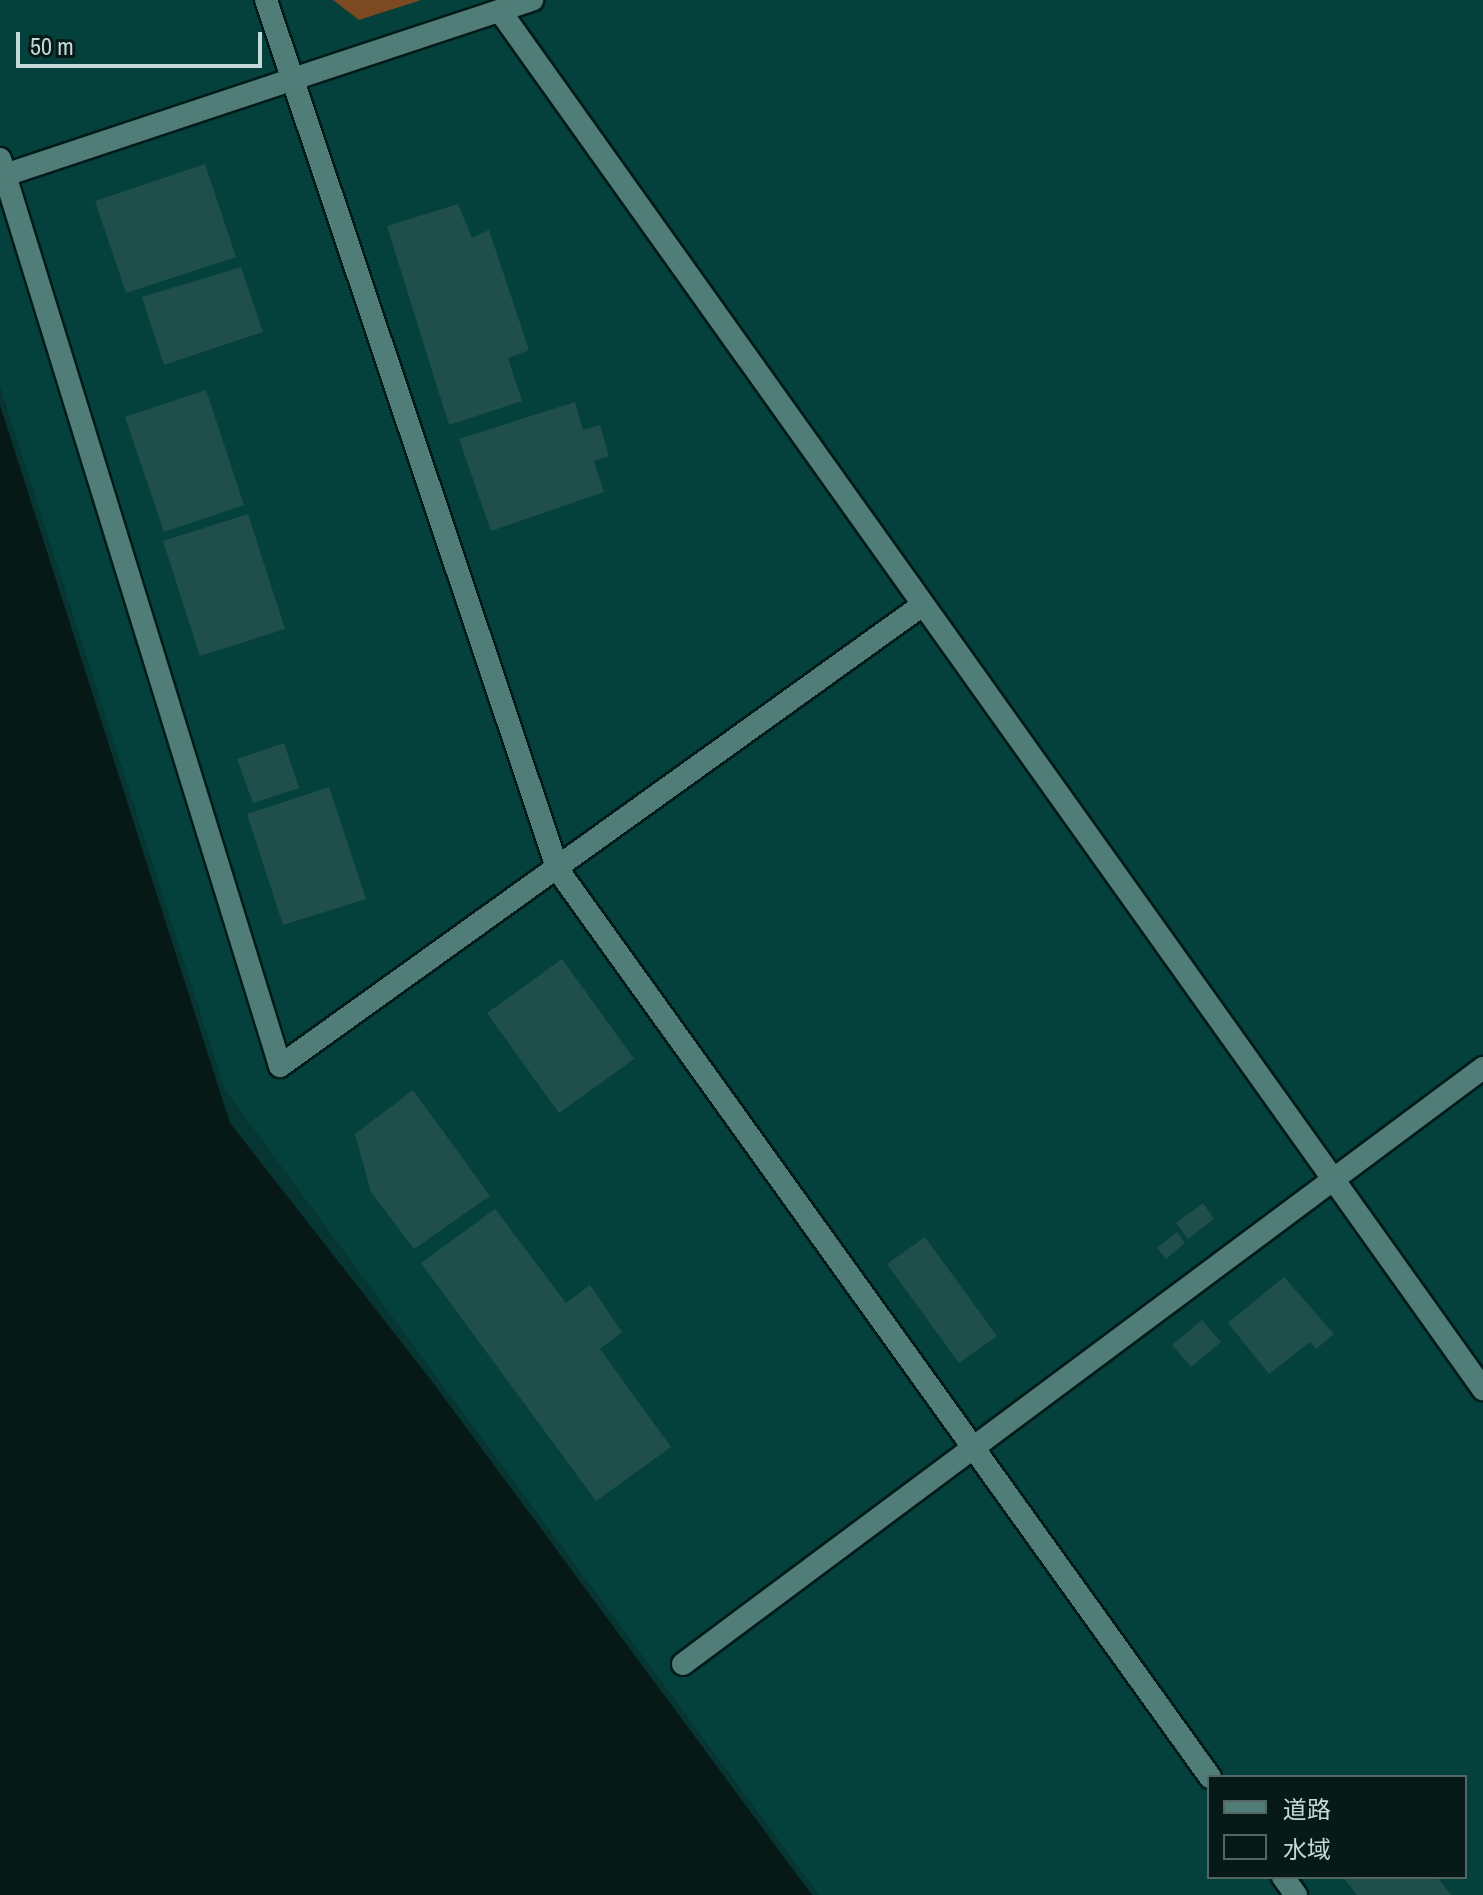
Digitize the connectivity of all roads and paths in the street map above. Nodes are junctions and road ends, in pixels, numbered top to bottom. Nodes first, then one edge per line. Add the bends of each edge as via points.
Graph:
1 (266, 0) edge
2 (532, 0) edge
3 (500, 11) junction
4 (293, 79) junction
5 (3, 167) edge
6 (921, 606) junction
7 (558, 870) junction
8 (1483, 1068) edge
9 (1334, 1178) junction
10 (1483, 1389) edge
11 (969, 1446) junction
12 (683, 1664) dead end
13 (1209, 1775) edge

1 - 4 street
2 - 3 street
3 - 4 street
3 - 6 street
4 - 5 street
4 - 7 street
5 - 7 street via 280,1066
6 - 7 street
6 - 9 street
7 - 11 street
8 - 9 street
9 - 10 street
9 - 11 street
11 - 12 street
11 - 13 street

